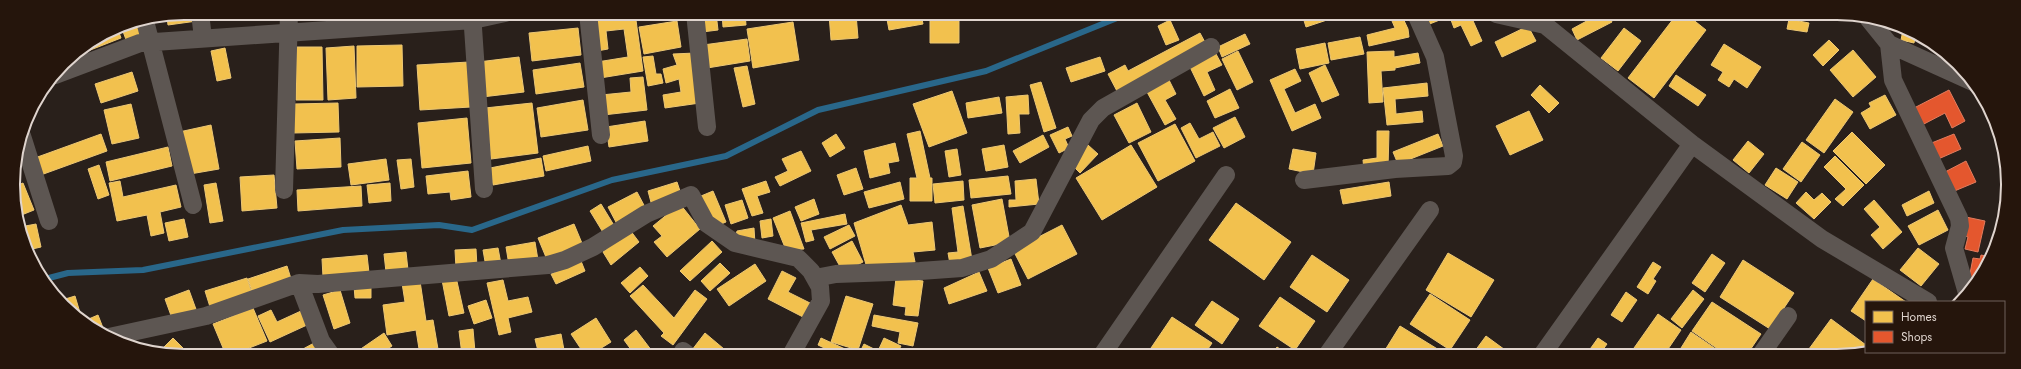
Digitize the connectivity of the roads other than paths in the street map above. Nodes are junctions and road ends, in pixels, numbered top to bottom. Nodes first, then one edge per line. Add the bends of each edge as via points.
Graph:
1 (201, 20) edge
2 (288, 20) edge
3 (438, 20) edge
4 (473, 20) edge
5 (589, 20) edge
6 (696, 20) edge
7 (1419, 20) edge
8 (1523, 20) edge
9 (1873, 24) edge
10 (146, 25) edge
11 (287, 33) junction
12 (203, 38) junction
13 (152, 42) junction
14 (1889, 44) junction
15 (1211, 47) dead end
16 (65, 71) edge
17 (1960, 76) edge
18 (707, 127) dead end
19 (601, 135) dead end
20 (1692, 144) junction
21 (25, 145) edge
22 (1226, 175) dead end
23 (1304, 180) dead end
24 (484, 189) dead end
25 (284, 190) dead end
26 (193, 205) dead end
27 (1430, 210) dead end
28 (49, 221) dead end
29 (815, 278) junction
30 (299, 283) junction
31 (1965, 287) edge
32 (1926, 301) edge
33 (1788, 316) dead end
34 (119, 335) edge
35 (327, 349) edge
36 (794, 349) edge
37 (1106, 349) edge
38 (1331, 349) edge
39 (1546, 349) edge
40 (1765, 349) edge

1 - 12 street
2 - 11 street
3 - 11 street
4 - 24 street
5 - 19 street
6 - 18 street
7 - 23 street via 1435,57 1453,162 1448,166 1394,169
8 - 20 street via 1545,25
9 - 14 street
10 - 13 street
11 - 12 street
11 - 25 street
12 - 13 street
13 - 16 street via 140,43
13 - 26 street
14 - 17 street
14 - 31 street via 1893,80 1959,218 1960,226 1954,248
15 - 29 street via 1103,108 1091,120 1032,232 990,259 962,268 836,274
20 - 32 street via 1822,239
20 - 39 street
21 - 28 street
22 - 37 street
27 - 38 street
29 - 30 street via 798,258 736,243 706,223 691,195 646,214 593,248 548,265 318,284
29 - 36 street via 820,287 821,301
30 - 34 street via 206,316
30 - 35 street via 321,341
33 - 40 street

